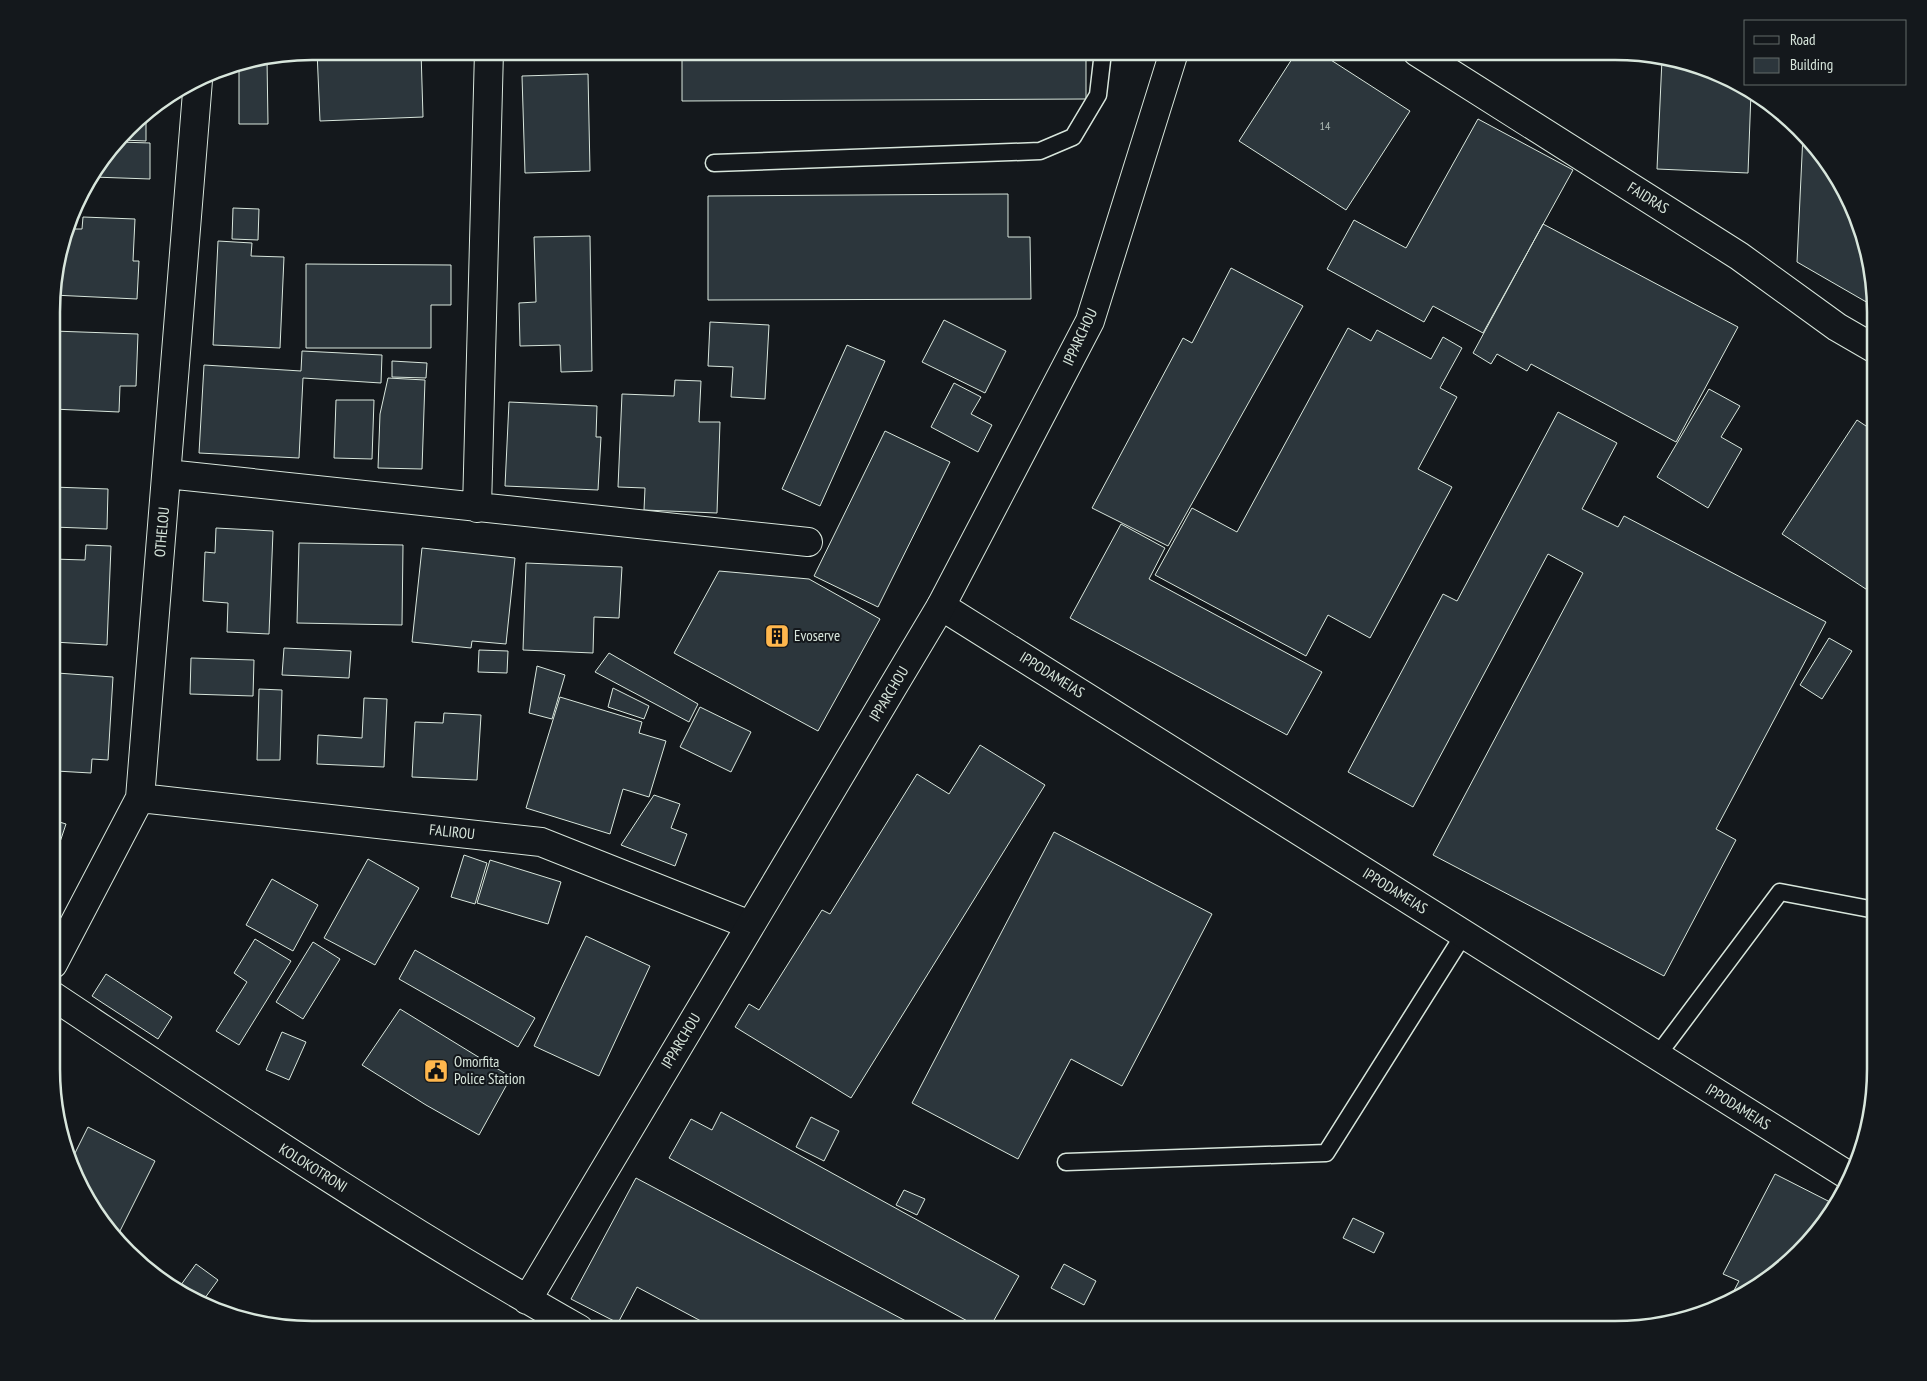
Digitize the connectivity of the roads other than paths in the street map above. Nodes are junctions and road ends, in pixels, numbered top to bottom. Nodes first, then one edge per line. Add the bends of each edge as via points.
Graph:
1 (489, 60) edge
2 (1102, 60) edge
3 (1172, 60) edge
4 (1430, 60) edge
5 (197, 88) edge
6 (714, 163) dead end
7 (1867, 344) edge
8 (167, 474) junction
9 (477, 508) junction
10 (808, 542) dead end
11 (941, 606) junction
12 (140, 798) junction
13 (1867, 908) edge
14 (750, 925) junction
15 (1464, 934) junction
16 (60, 952) edge
17 (60, 1000) edge
18 (1658, 1056) junction
19 (1066, 1162) dead end
20 (1844, 1173) edge
21 (526, 1300) junction
22 (564, 1321) edge

1 - 9 street
2 - 6 lane via 1098,95 1073,137 1040,151
3 - 11 street, IPPARCHOU via 1090,321
4 - 7 street, FAIDRAS via 1739,256 1837,327
5 - 8 street, OTHELOU
8 - 9 street
8 - 12 street, OTHELOU
9 - 10 street
11 - 14 street, IPPARCHOU
11 - 15 street, IPPODAMEIAS
12 - 14 street, FALIROU via 541,842
12 - 16 street, OTHELOU
13 - 18 lane via 1780,892
14 - 21 street, IPPARCHOU
15 - 18 street, IPPODAMEIAS
15 - 19 lane via 1326,1153
17 - 21 street, KOLOKOTRONI via 302,1162
18 - 20 street, IPPODAMEIAS
21 - 22 street, KOLOKOTRONI

